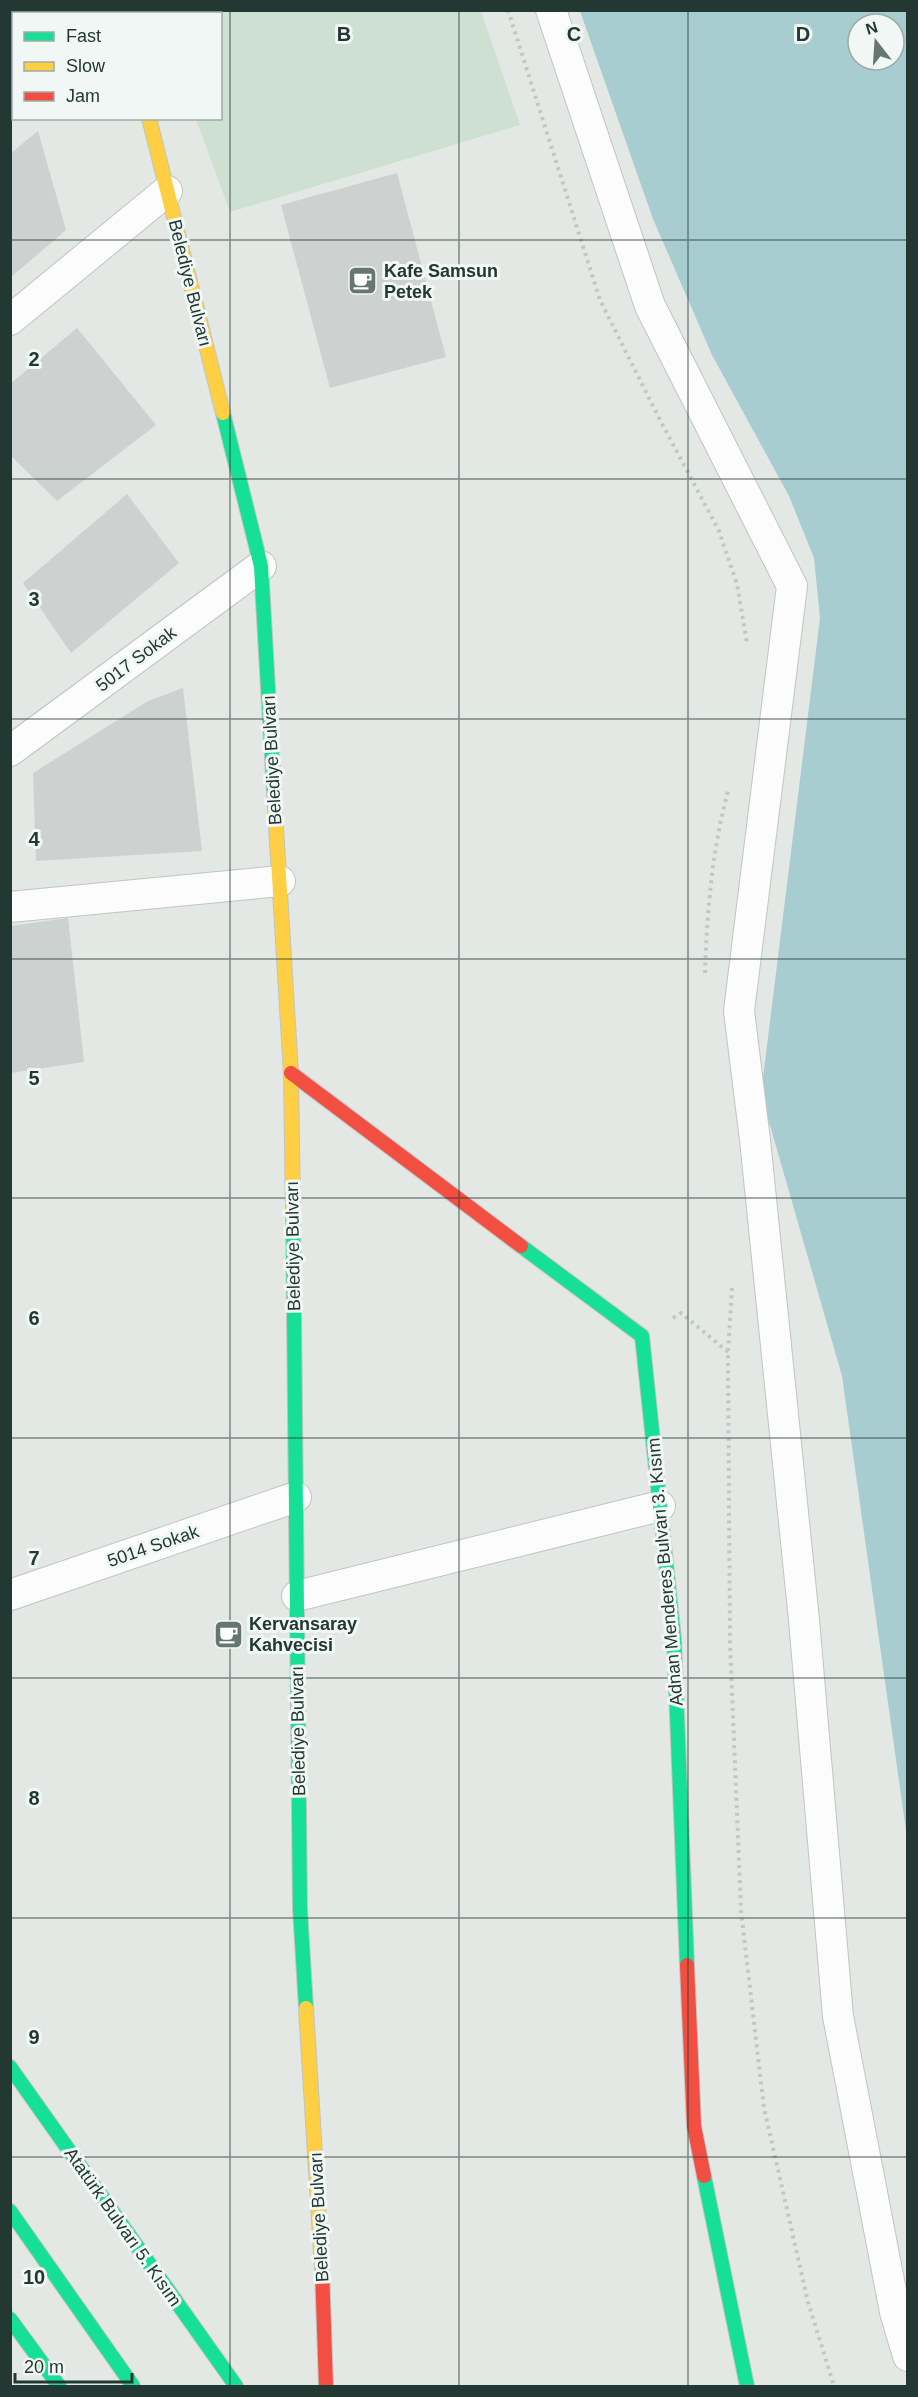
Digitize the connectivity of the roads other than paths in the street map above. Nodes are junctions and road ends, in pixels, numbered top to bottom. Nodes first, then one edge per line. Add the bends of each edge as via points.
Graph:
1 (550, 10) edge
2 (149, 120) edge
3 (167, 191) junction
4 (10, 320) edge
5 (261, 566) junction
6 (10, 751) edge
7 (280, 880) junction
8 (10, 907) edge
9 (291, 1073) junction
10 (296, 1497) junction
11 (660, 1506) junction
12 (10, 1595) edge
13 (297, 1596) junction
14 (10, 2067) edge
15 (10, 2211) edge
16 (10, 2319) edge
17 (908, 2356) edge
18 (58, 2386) edge
19 (133, 2386) edge
20 (236, 2386) edge
21 (326, 2386) edge
22 (747, 2386) edge

1 - 17 street via 650,306 792,586 739,1011 804,1620 838,2016 895,2312
2 - 3 main road, Belediye Bulvarı
3 - 4 street
3 - 5 main road, Belediye Bulvarı
5 - 6 street, 5017 Sokak
5 - 7 main road, Belediye Bulvarı
7 - 8 street
7 - 9 main road, Belediye Bulvarı
9 - 10 main road, Belediye Bulvarı
9 - 11 main road, Adnan Menderes Bulvarı 3. Kısım via 642,1336
10 - 12 street, 5014 Sokak
10 - 13 main road, Belediye Bulvarı
11 - 13 street
11 - 22 main road, Adnan Menderes Bulvarı 3. Kısım via 674,1639 694,2126
13 - 21 main road, Belediye Bulvarı via 300,1909
14 - 20 main road, Atatürk Bulvarı 5. Kısım
15 - 19 main road
16 - 18 main road

